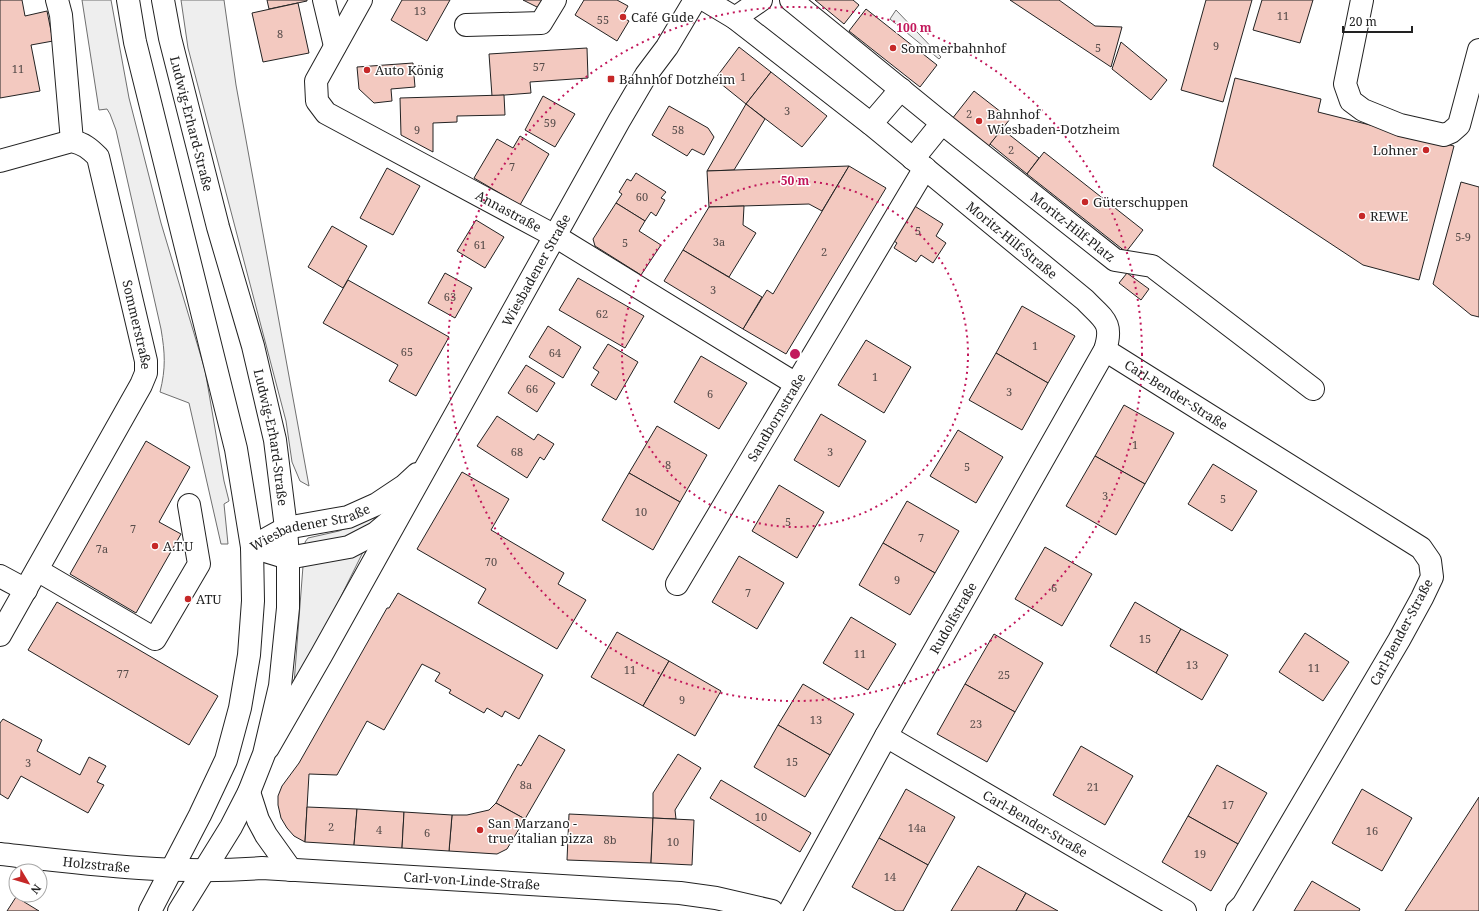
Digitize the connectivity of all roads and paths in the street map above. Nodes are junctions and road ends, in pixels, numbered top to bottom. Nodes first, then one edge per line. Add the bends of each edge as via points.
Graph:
1 (57, 0) edge
2 (128, 0) edge
3 (163, 0) edge
4 (324, 0) edge
5 (361, 0) edge
6 (555, 0) edge
7 (677, 0) edge
8 (695, 0) edge
9 (705, 0) edge
10 (761, 0) edge
11 (791, 0) edge
12 (1362, 0) edge
13 (735, 18) junction
14 (466, 25) dead end
15 (336, 46) junction
16 (1479, 50) edge
17 (646, 76) junction
18 (900, 89) junction
19 (942, 123) junction
20 (871, 124) junction
21 (72, 141) junction
22 (0, 161) edge
23 (919, 164) junction
24 (555, 236) junction
25 (1108, 323) joint
26 (1105, 350) junction
27 (796, 384) junction
28 (1313, 389) dead end
29 (427, 465) junction
30 (189, 505) dead end
31 (400, 513) junction
32 (286, 528) junction
33 (252, 547) junction
34 (288, 558) junction
35 (37, 570) junction
36 (0, 576) edge
37 (677, 584) dead end
38 (26, 590) junction
39 (0, 635) edge
40 (886, 736) junction
41 (264, 754) junction
42 (249, 792) junction
43 (0, 854) edge
44 (204, 870) junction
45 (291, 870) junction
46 (170, 871) junction
47 (150, 911) edge
48 (179, 911) edge
49 (772, 911) edge
50 (790, 911) edge
51 (1185, 911) edge
52 (1237, 911) edge

1 - 21 street via 61,15
2 - 33 street via 135,42 236,449
3 - 32 street, Ludwig-Erhard-Straße via 170,38 212,205 253,346 273,433
4 - 15 street
5 - 15 street, Annastraße
6 - 14 street via 541,23
7 - 17 street, Wiesbadener Straße via 655,44
8 - 17 street, Wiesbadener Straße
9 - 13 street, Moritz-Hilf-Straße
10 - 13 street
11 - 18 street
12 - 16 street via 1345,84 1351,101 1363,110 1400,125 1444,135 1450,132 1459,125
13 - 20 street, Moritz-Hilf-Straße
15 - 24 street, Annastraße via 316,81 317,101 326,113
17 - 24 street, Wiesbadener Straße
18 - 19 street, Moritz-Hilf-Platz
18 - 20 street
19 - 23 street
19 - 28 street, Moritz-Hilf-Platz via 1115,260 1152,266
20 - 23 street, Moritz-Hilf-Straße
21 - 22 street
21 - 35 street, Sommerstraße via 82,143 91,150 101,167 146,361 146,373
23 - 25 street, Moritz-Hilf-Straße via 1085,300
23 - 27 street, Sandbornstraße
24 - 27 street, Annastraße
24 - 29 street, Wiesbadener Straße
25 - 26 street, Rudolfstraße via 1109,338
26 - 40 street, Rudolfstraße
26 - 52 street, Carl-Bender-Straße via 1421,548 1430,562 1432,577 1422,598 1243,905
27 - 37 street, Sandbornstraße
29 - 31 street, Wiesbadener Straße
29 - 32 street, Wiesbadener Straße via 404,486 377,504 348,517
30 - 35 street via 199,564 155,639
31 - 34 street, Wiesbadener Straße via 376,532 349,547
31 - 41 street
32 - 33 street, Wiesbadener Straße
32 - 34 street, Ludwig-Erhard-Straße
33 - 34 street, Wiesbadener Straße
33 - 46 street via 253,601 249,655 240,708 226,760 200,816
34 - 41 street, Ludwig-Erhard-Straße via 288,608 280,686
35 - 38 street, Sommerstraße
36 - 38 street
38 - 39 street, Sommerstraße
40 - 50 street, Rudolfstraße
40 - 51 street, Carl-Bender-Straße
41 - 42 street, Ludwig-Erhard-Straße
42 - 44 street, Ludwig-Erhard-Straße
42 - 45 street via 266,835
43 - 46 street, Holzstraße
44 - 45 street, Carl-von-Linde-Straße
44 - 46 street, Carl-von-Linde-Straße
44 - 48 street, Ludwig-Erhard-Straße
45 - 49 street, Carl-von-Linde-Straße via 680,893 716,898
46 - 47 street

